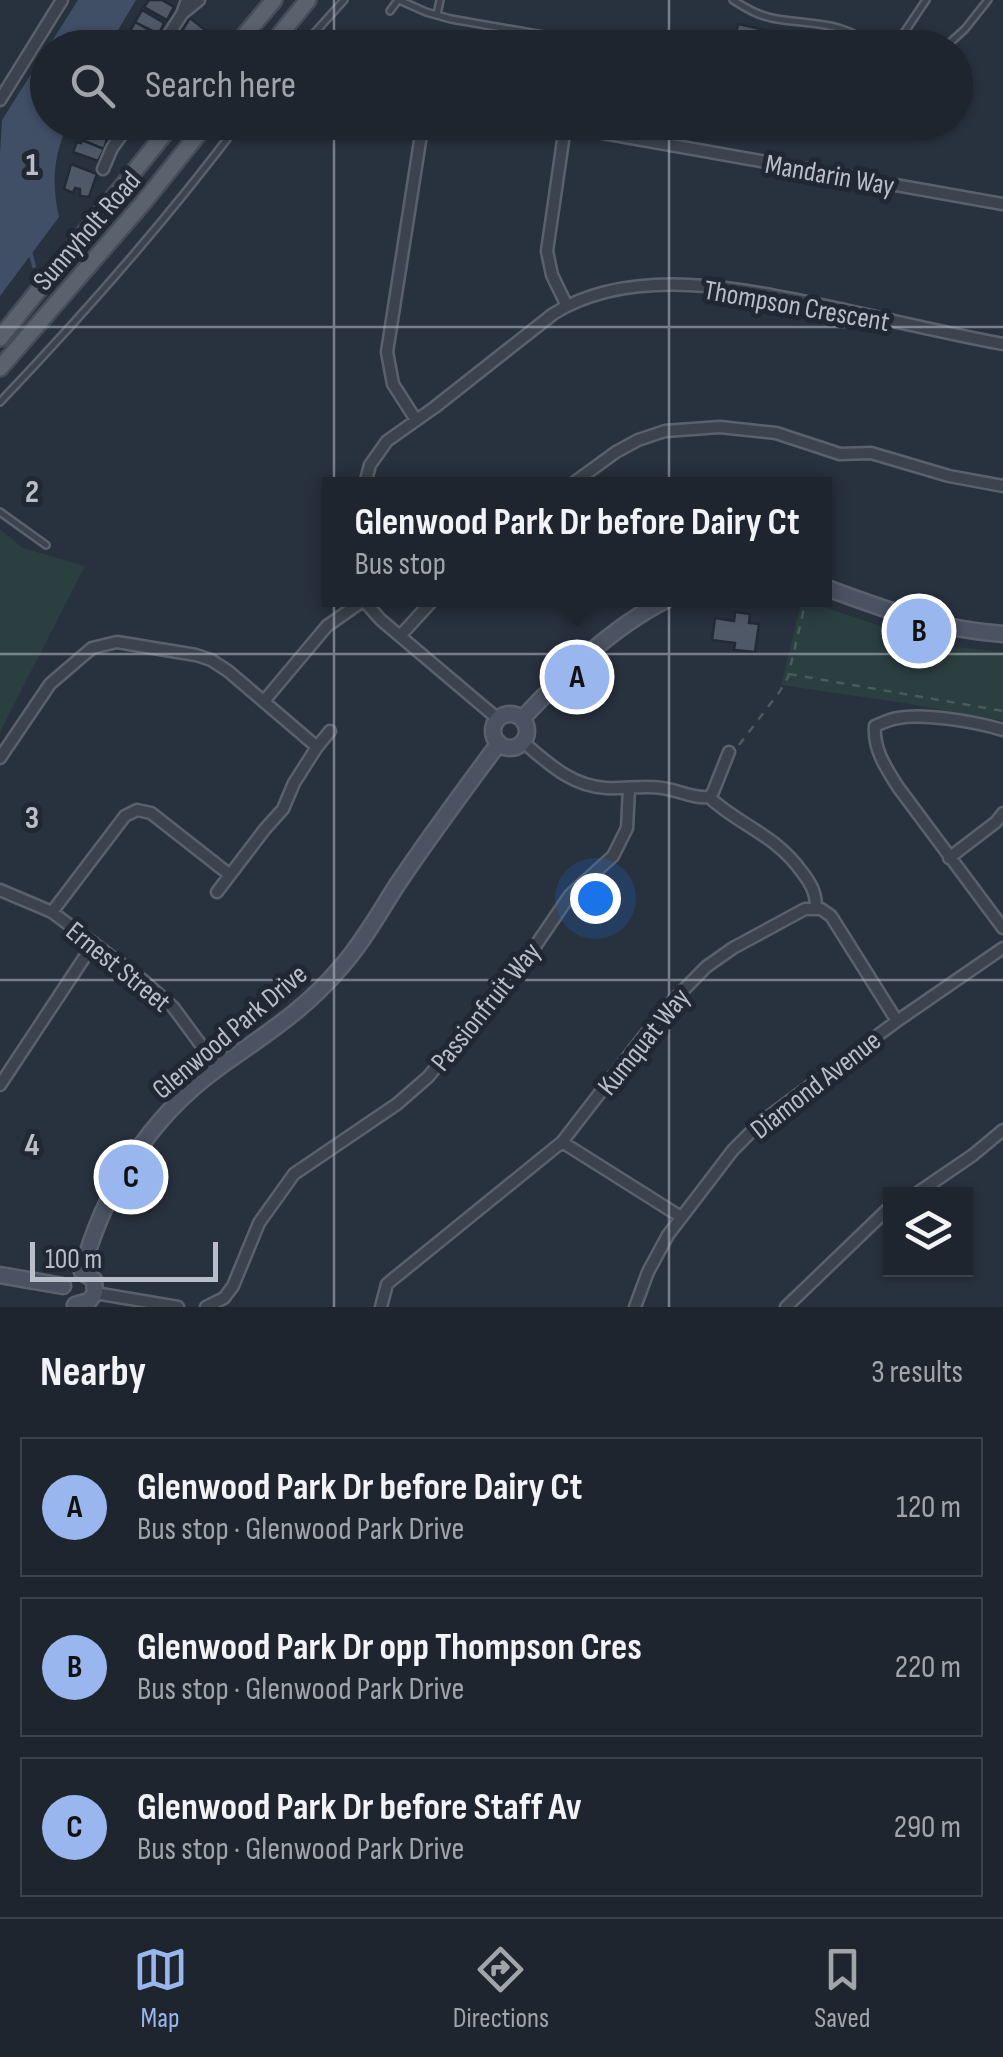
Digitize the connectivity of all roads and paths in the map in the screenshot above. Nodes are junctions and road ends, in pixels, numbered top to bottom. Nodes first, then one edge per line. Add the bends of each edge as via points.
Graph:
1 (62, 0) edge
2 (188, 0) edge
3 (199, 0) edge
4 (274, 0) edge
5 (308, 0) edge
6 (344, 0) edge
7 (398, 0) edge
8 (440, 0) edge
9 (733, 0) edge
10 (926, 0) edge
11 (988, 0) edge
12 (390, 10) dead end
13 (182, 14) junction
14 (437, 15) junction
15 (43, 30) edge
16 (172, 30) edge
17 (249, 30) edge
18 (283, 30) edge
19 (318, 30) edge
20 (519, 30) edge
21 (847, 30) edge
22 (906, 30) edge
23 (964, 30) edge
24 (30, 52) edge
25 (0, 100) edge
26 (118, 140) edge
27 (160, 140) edge
28 (194, 140) edge
29 (226, 140) edge
30 (421, 140) edge
31 (562, 140) edge
32 (640, 140) edge
33 (102, 169) dead end
34 (1003, 204) edge
35 (568, 306) junction
36 (0, 338) edge
37 (1003, 344) edge
38 (0, 368) edge
39 (0, 402) edge
40 (416, 420) junction
41 (367, 477) edge
42 (582, 477) edge
43 (1003, 486) edge
44 (0, 512) edge
45 (46, 545) dead end
46 (832, 590) edge
47 (353, 607) edge
48 (369, 607) edge
49 (427, 607) edge
50 (654, 607) edge
51 (804, 607) edge
52 (1003, 634) edge
53 (400, 636) junction
54 (789, 674) junction
55 (264, 700) junction
56 (1003, 711) edge
57 (522, 719) junction
58 (498, 720) junction
59 (1003, 730) edge
60 (330, 731) dead end
61 (523, 742) junction
62 (499, 743) junction
63 (317, 748) junction
64 (728, 752) joint
65 (0, 758) edge
66 (629, 788) junction
67 (709, 796) junction
68 (1003, 813) edge
69 (950, 858) junction
70 (230, 874) junction
71 (0, 890) edge
72 (217, 892) dead end
73 (816, 908) junction
74 (52, 912) junction
75 (1003, 928) edge
76 (94, 943) junction
77 (1003, 948) edge
78 (898, 1021) junction
79 (218, 1068) junction
80 (0, 1085) edge
81 (1003, 1130) edge
82 (562, 1142) junction
83 (926, 1187) edge
84 (883, 1214) edge
85 (682, 1217) junction
86 (82, 1272) junction
87 (0, 1275) edge
88 (62, 1286) junction
89 (95, 1293) junction
90 (75, 1306) edge
91 (210, 1306) edge
92 (178, 1307) edge
93 (381, 1307) edge
94 (634, 1307) edge
95 (786, 1307) edge

1 - 15 street
2 - 13 street
3 - 13 street
4 - 17 main road
5 - 18 main road
6 - 19 lane
7 - 12 lane
7 - 14 lane
8 - 14 lane
9 - 21 lane via 777,20
10 - 22 lane
11 - 23 lane
13 - 16 street
14 - 20 lane
24 - 25 street
26 - 33 street
27 - 36 main road, Sunnyholt Road
28 - 38 main road, Sunnyholt Road
29 - 39 lane via 101,293
30 - 40 street via 387,352 393,384
31 - 35 street via 547,251
32 - 34 street, Mandarin Way
35 - 37 street, Thompson Crescent via 626,288 726,288
35 - 40 street, Thompson Crescent
40 - 41 street, Thompson Crescent via 380,448
42 - 43 street via 616,452 665,431 736,428
44 - 45 lane
46 - 52 street via 931,623
47 - 55 street via 327,626
48 - 53 street
49 - 53 street
50 - 57 street via 576,665
51 - 54 path
53 - 58 street
54 - 56 path
54 - 64 path via 742,743
55 - 63 street
55 - 65 street via 204,657 106,644 50,684
57 - 58 street via 512,714
57 - 61 street
58 - 62 street via 493,732
59 - 69 street via 920,717 875,726 884,766
60 - 63 street
61 - 62 street via 512,748
61 - 66 street via 579,783
62 - 79 street, Glenwood Park Drive via 342,967 282,1025
63 - 70 street via 283,810
64 - 67 street
66 - 67 street
66 - 91 street, Passionfruit Way via 620,846 575,890 428,1077 294,1174 260,1223 232,1286
67 - 73 street via 792,858 812,886
68 - 69 street
69 - 75 street
70 - 72 street
70 - 74 street via 150,812 137,810 125,816
71 - 74 street, Ernest Street
73 - 78 street via 831,916
73 - 82 street, Kumquat Way via 706,967
74 - 76 street, Ernest Street
76 - 79 street, Ernest Street via 163,998
76 - 80 street
77 - 78 street, Diamond Avenue
78 - 85 street, Diamond Avenue via 760,1123
79 - 86 street, Glenwood Park Drive via 167,1113 133,1156
81 - 83 street
82 - 85 street
82 - 93 street, Kumquat Way via 388,1284
84 - 95 street
85 - 94 street, Diamond Avenue
86 - 88 street
86 - 89 street via 94,1280
87 - 88 street
88 - 90 street
89 - 90 street
89 - 92 street

